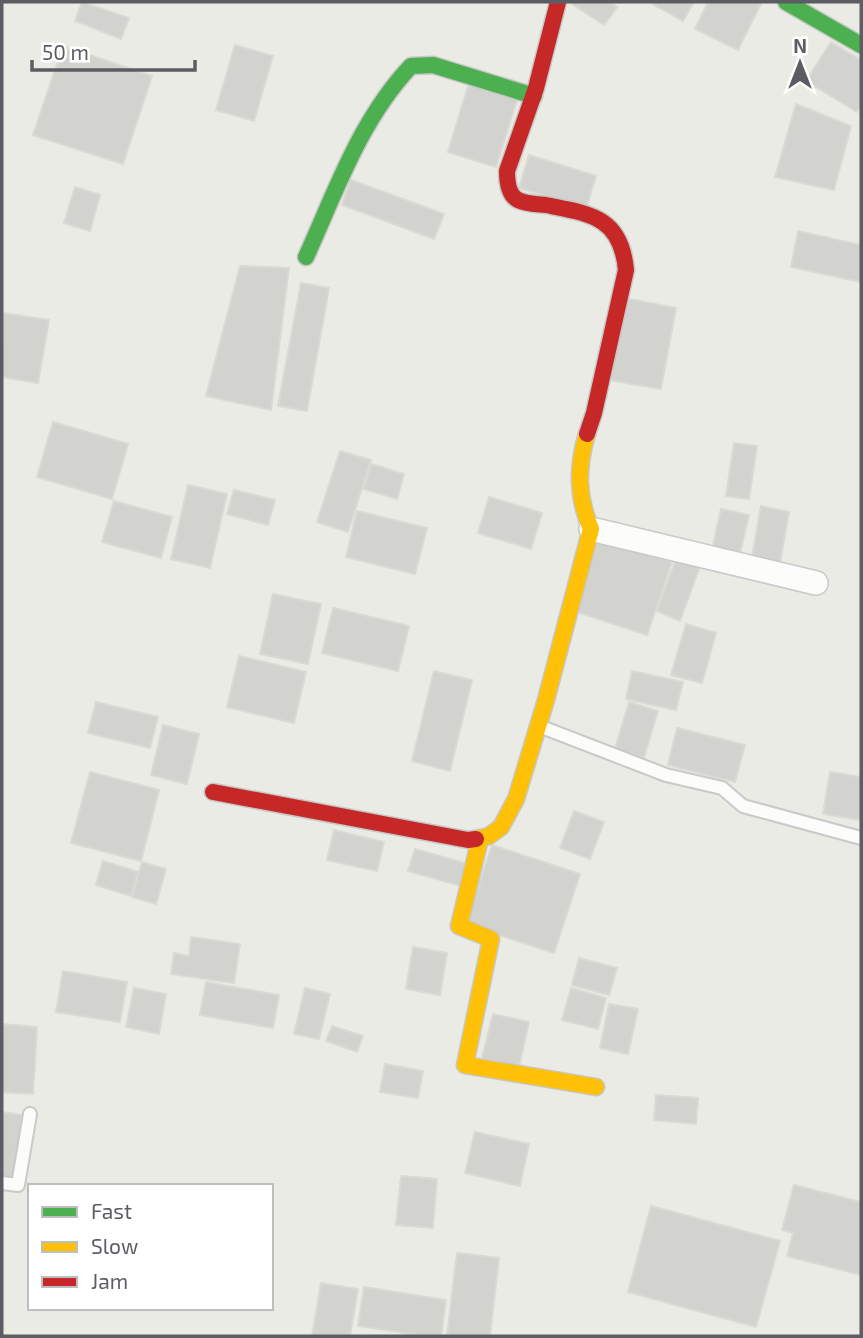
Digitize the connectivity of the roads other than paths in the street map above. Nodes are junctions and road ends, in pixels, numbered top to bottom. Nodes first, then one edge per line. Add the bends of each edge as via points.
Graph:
1 (558, 2) edge
2 (786, 2) edge
3 (861, 45) edge
4 (534, 96) junction
5 (306, 257) dead end
6 (591, 529) junction
7 (816, 583) dead end
8 (539, 725) junction
9 (213, 792) dead end
10 (861, 838) edge
11 (480, 839) junction
12 (596, 1087) dead end
13 (30, 1114) dead end
14 (2, 1183) edge

1 - 4 street
2 - 3 street
4 - 5 street via 433,65 411,66 396,79 366,127
4 - 6 street via 507,171 510,193 518,200 601,220 615,232 624,253 626,270 617,313 578,468 578,495
6 - 7 street
6 - 8 street
8 - 10 lane via 666,775 722,788 744,806
8 - 11 street via 506,821 494,834
9 - 11 street
11 - 12 street via 459,926 491,939 465,1065
13 - 14 lane via 18,1185

